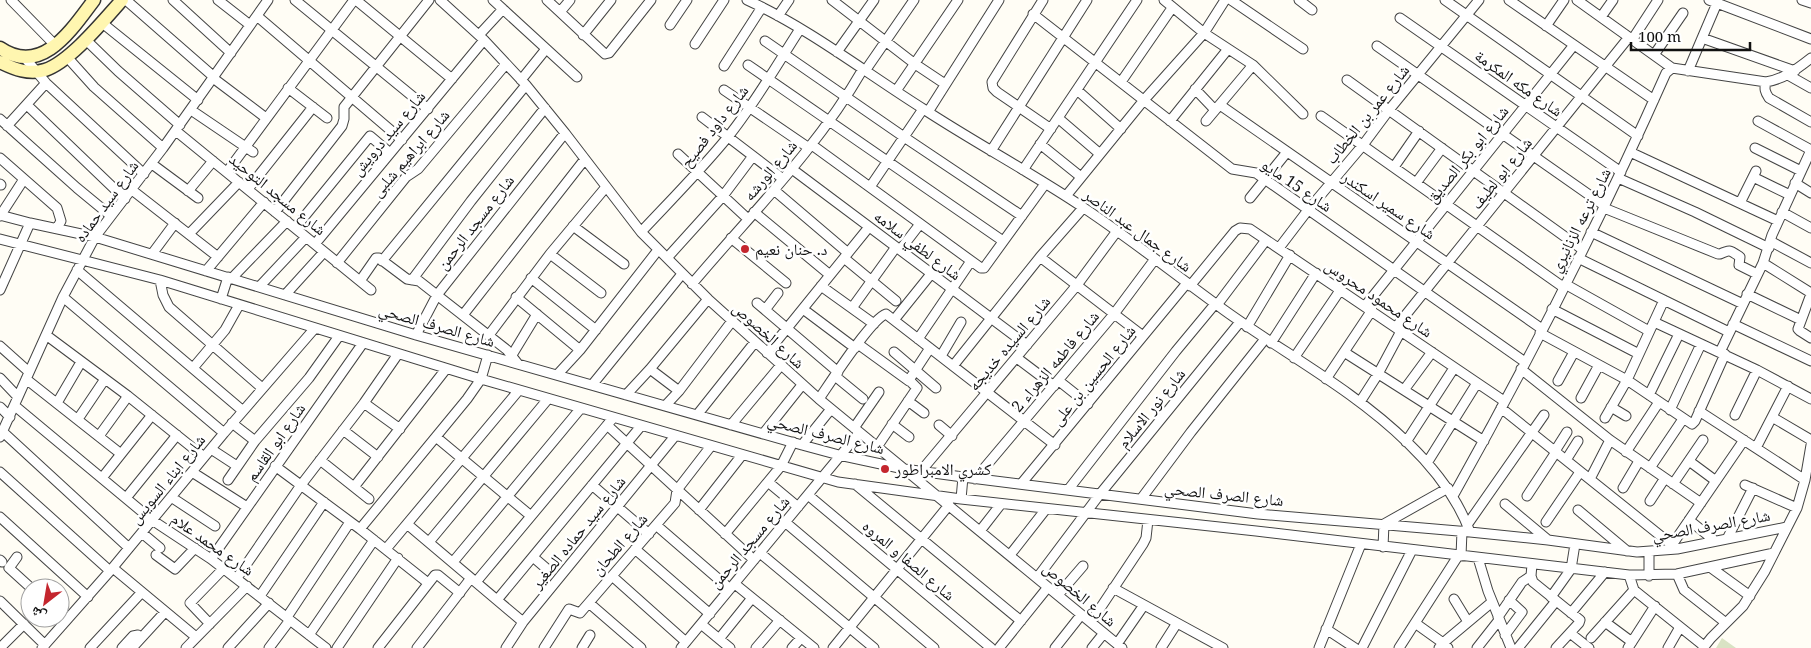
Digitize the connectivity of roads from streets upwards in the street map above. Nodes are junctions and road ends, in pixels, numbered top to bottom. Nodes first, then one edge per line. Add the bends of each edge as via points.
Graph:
1 (10, 0) edge
2 (94, 0) edge
3 (122, 0) edge
4 (126, 0) edge
5 (173, 0) edge
6 (218, 0) edge
7 (295, 0) edge
8 (355, 0) edge
9 (429, 0) edge
10 (440, 0) edge
11 (493, 0) edge
12 (547, 0) edge
13 (570, 0) edge
14 (611, 0) edge
15 (651, 0) edge
16 (687, 0) edge
17 (724, 0) edge
18 (747, 0) edge
19 (789, 0) edge
20 (832, 0) edge
21 (874, 0) edge
22 (914, 0) edge
23 (958, 0) edge
24 (1000, 0) edge
25 (1042, 0) edge
26 (1087, 0) edge
27 (1137, 0) edge
28 (1164, 0) edge
29 (1225, 0) edge
30 (1231, 0) edge
31 (1299, 0) edge
32 (1444, 0) edge
33 (1480, 0) edge
34 (1509, 0) edge
35 (1564, 0) edge
36 (1577, 0) edge
37 (1613, 0) edge
38 (1658, 0) edge
39 (1802, 0) edge
40 (266, 1) edge
41 (1713, 2) edge
42 (1521, 3) edge
43 (1811, 4) edge
44 (762, 7) junction
45 (1172, 8) junction
46 (503, 9) junction
47 (1312, 10) dead end
48 (560, 12) junction
49 (1683, 13) dead end
50 (1034, 14) junction
51 (257, 16) junction
52 (778, 16) junction
53 (1467, 16) junction
54 (1601, 17) junction
55 (1400, 18) dead end
56 (860, 21) junction
57 (101, 22) junction
58 (670, 25) dead end
59 (250, 26) junction
60 (1546, 26) junction
61 (800, 29) junction
62 (331, 30) junction
63 (1204, 33) junction
64 (584, 34) junction
65 (400, 36) junction
66 (1063, 37) junction
67 (481, 38) junction
68 (1631, 38) junction
69 (1702, 38) junction
70 (85, 39) junction
71 (1811, 39) edge
72 (766, 40) dead end
73 (886, 41) junction
74 (695, 44) dead end
75 (55, 45) junction
76 (1574, 45) junction
77 (1377, 46) dead end
78 (1442, 47) junction
79 (0, 48) edge
80 (1228, 48) junction
81 (546, 49) junction
82 (1304, 49) dead end
83 (838, 52) junction
84 (231, 53) junction
85 (784, 54) junction
86 (1654, 55) junction
87 (67, 57) junction
88 (25, 58) junction
89 (1811, 58) edge
90 (309, 60) junction
91 (0, 62) edge
92 (1095, 62) junction
93 (506, 64) junction
94 (915, 64) junction
95 (748, 65) dead end
96 (1253, 65) junction
97 (724, 66) dead end
98 (1606, 66) junction
99 (376, 67) junction
100 (1672, 68) junction
101 (864, 70) junction
102 (1688, 71) junction
103 (36, 72) junction
104 (1791, 73) junction
105 (1418, 74) junction
106 (1550, 74) junction
107 (214, 77) junction
108 (577, 77) dead end
109 (452, 79) junction
110 (768, 79) junction
111 (1347, 80) dead end
112 (1121, 82) junction
113 (1766, 82) junction
114 (46, 83) junction
115 (524, 83) junction
116 (945, 84) junction
117 (288, 88) junction
118 (1811, 88) edge
119 (1195, 89) junction
120 (724, 90) dead end
121 (1077, 90) junction
122 (896, 91) junction
123 (352, 96) junction
124 (1582, 96) junction
125 (846, 97) junction
126 (198, 100) junction
127 (1144, 100) junction
128 (1654, 100) junction
129 (1525, 105) junction
130 (27, 106) junction
131 (312, 107) junction
132 (749, 107) junction
133 (1019, 107) junction
134 (1217, 107) junction
135 (545, 108) junction
136 (428, 109) junction
137 (191, 110) junction
138 (925, 110) junction
139 (1389, 110) junction
140 (1303, 114) dead end
141 (1321, 116) dead end
142 (702, 117) dead end
143 (266, 118) junction
144 (326, 118) dead end
145 (1058, 118) junction
146 (1170, 121) junction
147 (1206, 121) dead end
148 (1758, 121) dead end
149 (829, 122) junction
150 (1811, 122) edge
151 (3, 123) edge
152 (1557, 127) junction
153 (178, 128) junction
154 (1051, 129) junction
155 (1121, 129) junction
156 (1419, 131) junction
157 (565, 133) junction
158 (1502, 134) junction
159 (1638, 136) junction
160 (728, 137) junction
161 (904, 138) junction
162 (402, 140) junction
163 (1040, 144) junction
164 (1363, 145) junction
165 (810, 146) junction
166 (163, 148) junction
167 (1442, 148) junction
168 (1755, 148) dead end
169 (249, 149) junction
170 (991, 151) junction
171 (1286, 152) junction
172 (1630, 152) junction
173 (390, 153) junction
174 (1810, 153) edge
175 (678, 154) dead end
176 (1100, 154) junction
177 (753, 156) junction
178 (1534, 156) junction
179 (0, 158) edge
180 (585, 159) junction
181 (213, 161) junction
182 (888, 161) junction
183 (152, 164) junction
184 (1394, 167) junction
185 (792, 169) junction
186 (1023, 170) junction
187 (1473, 170) junction
188 (1801, 171) junction
189 (226, 172) junction
190 (697, 173) junction
191 (144, 174) junction
192 (1620, 175) junction
193 (1081, 177) junction
194 (24, 179) junction
195 (783, 179) junction
196 (1265, 179) junction
197 (239, 182) junction
198 (1331, 183) junction
199 (1416, 183) junction
200 (1795, 183) junction
201 (1046, 184) junction
202 (606, 187) junction
203 (870, 188) junction
204 (132, 190) junction
205 (248, 190) junction
206 (774, 190) junction
207 (188, 191) junction
208 (1504, 192) junction
209 (1811, 193) edge
210 (1790, 195) junction
211 (723, 196) junction
212 (1066, 196) junction
213 (198, 198) dead end
214 (1250, 198) dead end
215 (125, 199) junction
216 (264, 202) junction
217 (1740, 203) junction
218 (1446, 204) junction
219 (1604, 207) junction
220 (1083, 208) junction
221 (1308, 210) junction
222 (275, 212) junction
223 (1782, 212) junction
224 (0, 215) edge
225 (111, 216) junction
226 (751, 216) junction
227 (1022, 216) junction
228 (287, 221) junction
229 (1778, 221) junction
230 (175, 223) junction
231 (30, 224) junction
232 (920, 224) junction
233 (573, 226) junction
234 (1477, 226) junction
235 (869, 227) junction
236 (57, 228) junction
237 (295, 228) junction
238 (1811, 228) edge
239 (1235, 230) joint
240 (1117, 231) junction
241 (641, 232) junction
242 (1591, 232) junction
243 (189, 234) junction
244 (95, 237) junction
245 (306, 237) junction
246 (731, 238) junction
247 (0, 239) edge
248 (1266, 240) junction
249 (1003, 241) junction
250 (1416, 242) junction
251 (315, 244) junction
252 (1770, 244) junction
253 (21, 245) junction
254 (1280, 248) junction
255 (1582, 248) junction
256 (898, 249) junction
257 (658, 250) junction
258 (324, 252) junction
259 (152, 254) junction
260 (550, 254) junction
261 (846, 256) junction
262 (1290, 256) junction
263 (218, 257) junction
264 (1040, 257) junction
265 (667, 258) junction
266 (1578, 258) junction
267 (82, 259) junction
268 (1155, 259) junction
269 (382, 261) junction
270 (971, 261) junction
271 (337, 263) junction
272 (1448, 263) junction
273 (1763, 263) junction
274 (1811, 263) edge
275 (624, 264) dead end
276 (77, 270) junction
277 (1394, 270) junction
278 (206, 271) junction
279 (1316, 273) junction
280 (682, 274) junction
281 (931, 274) junction
282 (1757, 274) junction
283 (830, 275) junction
284 (230, 278) junction
285 (531, 278) junction
286 (160, 280) junction
287 (412, 280) junction
288 (360, 281) junction
289 (872, 281) junction
290 (786, 283) dead end
291 (692, 284) junction
292 (1188, 284) junction
293 (1077, 285) junction
294 (1564, 285) junction
295 (821, 286) junction
296 (259, 287) junction
297 (952, 289) junction
298 (1341, 289) junction
299 (0, 290) edge
300 (371, 290) dead end
301 (1425, 292) junction
302 (601, 293) dead end
303 (778, 293) dead end
304 (1748, 294) junction
305 (1811, 294) edge
306 (285, 295) junction
307 (437, 295) junction
308 (63, 297) junction
309 (516, 297) junction
310 (221, 299) junction
311 (708, 299) junction
312 (1664, 300) junction
313 (896, 301) dead end
314 (757, 303) dead end
315 (1216, 304) junction
316 (1743, 304) junction
317 (239, 305) junction
318 (803, 308) junction
319 (852, 308) junction
320 (1369, 308) junction
321 (1552, 309) junction
322 (765, 310) junction
323 (537, 314) junction
324 (1114, 314) junction
325 (463, 315) junction
326 (991, 318) junction
327 (894, 320) junction
328 (1801, 320) junction
329 (732, 321) junction
330 (961, 322) dead end
331 (1654, 322) junction
332 (874, 324) junction
333 (1244, 324) junction
334 (314, 328) junction
335 (1731, 328) junction
336 (787, 329) junction
337 (1399, 329) junction
338 (596, 330) junction
339 (1541, 331) junction
340 (1649, 331) junction
341 (1679, 334) junction
342 (46, 335) junction
343 (416, 335) junction
344 (488, 335) junction
345 (339, 336) junction
346 (1143, 336) junction
347 (1811, 338) edge
348 (918, 339) junction
349 (1268, 341) junction
350 (755, 342) junction
351 (363, 343) junction
352 (1701, 344) junction
353 (212, 345) junction
354 (1027, 345) junction
355 (0, 346) edge
356 (856, 346) junction
357 (930, 348) junction
358 (580, 350) junction
359 (894, 352) dead end
360 (1344, 352) junction
361 (1432, 352) junction
362 (1574, 352) junction
363 (767, 353) junction
364 (1723, 353) junction
365 (398, 354) junction
366 (1639, 354) junction
367 (488, 355) junction
368 (512, 355) junction
369 (941, 356) junction
370 (1017, 358) junction
371 (1294, 358) junction
372 (1811, 361) edge
373 (81, 362) junction
374 (518, 364) junction
375 (781, 365) junction
376 (1599, 365) junction
377 (953, 366) junction
378 (1523, 366) junction
379 (193, 368) junction
380 (446, 368) junction
381 (1454, 368) junction
382 (650, 369) junction
383 (1757, 370) junction
384 (916, 371) junction
385 (836, 374) junction
386 (1378, 374) junction
387 (557, 375) junction
388 (28, 376) junction
389 (0, 378) edge
390 (105, 379) junction
391 (481, 379) junction
392 (1326, 379) junction
393 (1627, 380) junction
394 (909, 381) junction
395 (1558, 381) dead end
396 (1056, 383) junction
397 (1477, 383) junction
398 (592, 385) junction
399 (802, 385) junction
400 (1788, 386) junction
401 (262, 388) junction
402 (936, 388) dead end
403 (519, 390) junction
404 (1404, 390) junction
405 (679, 391) junction
406 (879, 392) dead end
407 (988, 392) junction
408 (626, 395) junction
409 (1649, 395) junction
410 (128, 396) junction
411 (1581, 398) dead end
412 (548, 399) junction
413 (818, 399) junction
414 (863, 399) dead end
415 (1811, 399) edge
416 (908, 401) junction
417 (17, 402) junction
418 (57, 402) junction
419 (1360, 402) junction
420 (1659, 402) junction
421 (364, 403) junction
422 (1088, 404) junction
423 (1502, 405) junction
424 (665, 406) junction
425 (1430, 406) junction
426 (0, 407) edge
427 (1611, 407) junction
428 (581, 408) junction
429 (831, 409) junction
430 (243, 410) junction
431 (1670, 410) junction
432 (1699, 411) junction
433 (924, 413) dead end
434 (152, 415) junction
435 (697, 415) junction
436 (1544, 415) dead end
437 (1734, 415) dead end
438 (1626, 416) dead end
439 (10, 417) junction
440 (1772, 417) junction
441 (613, 418) junction
442 (1605, 418) dead end
443 (78, 419) junction
444 (1683, 419) junction
445 (1024, 421) junction
446 (1453, 421) junction
447 (232, 423) junction
448 (892, 424) junction
449 (731, 425) junction
450 (939, 425) dead end
451 (606, 426) junction
452 (641, 426) junction
453 (400, 429) junction
454 (343, 430) junction
455 (857, 430) junction
456 (1567, 432) dead end
457 (224, 433) junction
458 (1532, 433) junction
459 (763, 434) junction
460 (1, 435) edge
461 (177, 435) junction
462 (99, 436) junction
463 (675, 436) junction
464 (952, 436) junction
465 (436, 437) junction
466 (909, 437) dead end
467 (1610, 440) junction
468 (1703, 440) dead end
469 (1744, 440) junction
470 (1811, 440) edge
471 (255, 441) junction
472 (1484, 441) junction
473 (1578, 441) dead end
474 (1406, 442) junction
475 (626, 444) junction
476 (797, 444) junction
477 (1055, 445) junction
478 (1811, 445) edge
479 (711, 446) junction
480 (877, 447) junction
481 (1756, 448) junction
482 (211, 449) junction
483 (1555, 452) junction
484 (1626, 452) junction
485 (121, 454) junction
486 (742, 455) junction
487 (839, 455) junction
488 (204, 457) junction
489 (378, 457) junction
490 (462, 459) junction
491 (320, 460) junction
492 (1566, 460) junction
493 (1639, 461) junction
494 (1689, 461) junction
495 (1810, 462) edge
496 (1427, 463) junction
497 (238, 466) junction
498 (275, 466) junction
499 (651, 466) junction
500 (781, 466) junction
501 (1650, 468) junction
502 (904, 469) junction
503 (921, 471) junction
504 (0, 472) edge
505 (192, 472) junction
506 (1580, 472) junction
507 (483, 476) junction
508 (963, 477) junction
509 (102, 478) junction
510 (821, 478) junction
511 (1665, 478) junction
512 (975, 479) junction
513 (1590, 479) junction
514 (228, 480) dead end
515 (1805, 480) junction
516 (1716, 481) junction
517 (768, 482) junction
518 (856, 484) junction
519 (1021, 484) junction
520 (1673, 484) junction
521 (301, 485) junction
522 (592, 485) junction
523 (354, 487) junction
524 (1623, 488) dead end
525 (677, 490) junction
526 (1068, 490) junction
527 (1451, 492) junction
528 (1100, 494) junction
529 (808, 495) junction
530 (507, 496) junction
531 (938, 496) junction
532 (1527, 496) dead end
533 (171, 497) junction
534 (126, 498) junction
535 (369, 498) dead end
536 (961, 499) junction
537 (1141, 500) junction
538 (1650, 501) dead end
539 (324, 502) junction
540 (1700, 503) junction
541 (1001, 504) junction
542 (1505, 504) dead end
543 (949, 505) junction
544 (247, 507) junction
545 (618, 507) junction
546 (798, 508) junction
547 (1797, 508) junction
548 (1046, 509) junction
549 (699, 510) junction
550 (1578, 510) dead end
551 (1086, 513) junction
552 (1258, 514) junction
553 (531, 516) junction
554 (0, 517) edge
555 (152, 520) junction
556 (1148, 520) junction
557 (1689, 520) junction
558 (350, 522) junction
559 (786, 522) junction
560 (1546, 522) dead end
561 (407, 524) junction
562 (1384, 524) junction
563 (656, 525) junction
564 (215, 526) dead end
565 (1788, 526) junction
566 (360, 529) junction
567 (1466, 530) junction
568 (980, 531) junction
569 (1256, 531) junction
570 (142, 533) junction
571 (649, 534) junction
572 (725, 534) junction
573 (1727, 538) junction
574 (921, 539) junction
575 (374, 540) junction
576 (1548, 540) junction
577 (1715, 541) junction
578 (428, 542) junction
579 (1361, 544) junction
580 (1574, 544) junction
581 (1383, 547) junction
582 (1674, 547) junction
583 (129, 548) junction
584 (195, 548) junction
585 (386, 549) junction
586 (635, 549) junction
587 (1412, 550) junction
588 (1628, 551) junction
589 (1649, 552) junction
590 (1774, 553) junction
591 (1010, 555) junction
592 (1460, 556) junction
593 (533, 557) junction
594 (757, 557) junction
595 (17, 558) dead end
596 (398, 558) junction
597 (1478, 558) junction
598 (211, 559) junction
599 (453, 562) junction
600 (1532, 564) junction
601 (1083, 566) dead end
602 (224, 568) junction
603 (1571, 568) junction
604 (1710, 568) junction
605 (547, 569) dead end
606 (897, 569) junction
607 (112, 570) junction
608 (1605, 572) junction
609 (1677, 574) junction
610 (1629, 575) junction
611 (612, 576) junction
612 (1531, 576) junction
613 (1649, 576) junction
614 (20, 578) edge
615 (237, 578) junction
616 (1037, 578) junction
617 (474, 580) junction
618 (428, 583) junction
619 (247, 586) junction
620 (732, 586) junction
621 (1048, 587) junction
622 (1113, 588) junction
623 (1634, 590) junction
624 (142, 592) junction
625 (460, 593) junction
626 (260, 596) junction
627 (1058, 596) junction
628 (1750, 596) junction
629 (88, 597) junction
630 (874, 597) junction
631 (752, 598) junction
632 (1454, 599) dead end
633 (1554, 599) junction
634 (497, 600) junction
635 (1509, 600) junction
636 (0, 601) edge
637 (1492, 602) junction
638 (269, 603) junction
639 (589, 603) junction
640 (1144, 605) junction
641 (1654, 606) junction
642 (70, 612) edge
643 (165, 612) junction
644 (1571, 613) junction
645 (710, 614) junction
646 (1081, 614) junction
647 (288, 618) junction
648 (1498, 618) junction
649 (20, 620) edge
650 (780, 620) junction
651 (1021, 621) junction
652 (523, 622) junction
653 (1091, 622) junction
654 (1468, 622) junction
655 (1605, 622) junction
656 (1177, 623) junction
657 (1415, 623) junction
658 (1726, 623) junction
659 (210, 624) junction
660 (701, 624) junction
661 (1680, 627) junction
662 (20, 628) edge
663 (28, 628) edge
664 (56, 628) edge
665 (850, 628) junction
666 (1326, 629) junction
667 (1570, 633) junction
668 (1104, 634) junction
669 (309, 635) junction
670 (1505, 635) junction
671 (590, 636) dead end
672 (196, 637) junction
673 (141, 638) junction
674 (801, 638) junction
675 (1591, 638) dead end
676 (719, 639) junction
677 (1205, 644) edge
678 (1, 645) edge
679 (684, 645) edge
680 (1630, 645) edge
681 (44, 646) edge
682 (1119, 646) edge
683 (1443, 646) edge
684 (583, 647) edge
685 (1704, 647) edge
686 (90, 648) edge
687 (122, 648) edge
688 (132, 648) edge
689 (186, 648) edge
690 (228, 648) edge
691 (269, 648) edge
692 (326, 648) edge
693 (337, 648) edge
694 (378, 648) edge
695 (417, 648) edge
696 (506, 648) edge
697 (544, 648) edge
698 (641, 648) edge
699 (730, 648) edge
700 (756, 648) edge
701 (792, 648) edge
702 (814, 648) edge
703 (833, 648) edge
704 (874, 648) edge
705 (934, 648) edge
706 (991, 648) edge
707 (999, 648) edge
708 (1055, 648) edge
709 (1092, 648) edge
710 (1161, 648) edge
711 (1223, 648) edge
712 (1319, 648) edge
713 (1355, 648) edge
714 (1362, 648) edge
715 (1399, 648) edge
716 (1477, 648) edge
717 (1511, 648) edge
718 (1518, 648) edge
719 (1556, 648) edge
720 (1589, 648) edge
721 (1668, 648) edge

1 - 75 street
2 - 75 street via 74,27
3 - 57 street
4 - 107 street
5 - 84 street
6 - 59 street
7 - 62 street
8 - 62 street
8 - 65 street
9 - 65 street
10 - 67 street, شارع الخصوص
11 - 46 street
12 - 48 street
13 - 48 street
14 - 64 street
15 - 64 street via 609,53 605,54
16 - 58 street
17 - 74 street
18 - 44 street, شارع جمال عبد الناصر
19 - 52 street
20 - 56 street
21 - 56 street
22 - 73 street, شارع الورشه
23 - 94 street
24 - 116 street
25 - 50 street
26 - 66 street
27 - 92 street
28 - 45 street
29 - 63 street
30 - 82 street
31 - 47 street
32 - 53 street
33 - 53 street, شارع عمر بن الخطاب
34 - 42 street
35 - 60 street
36 - 54 street
37 - 54 street
38 - 68 street, شارع ابو لطيف
39 - 43 street
40 - 51 street, شارع سيد حماده
41 - 69 street
41 - 71 street
42 - 60 street
44 - 52 street, شارع جمال عبد الناصر
44 - 97 street
45 - 63 street
45 - 112 street
46 - 67 street, شارع سيد درويش
46 - 81 street
48 - 64 street
49 - 86 street
50 - 66 street, شارع 15 مايو
50 - 133 street via 992,82 997,92
51 - 59 street, شارع سيد حماده
51 - 90 street
52 - 61 street, شارع جمال عبد الناصر
53 - 78 street, شارع عمر بن الخطاب
53 - 106 street
54 - 68 street
55 - 78 street, شارع مكه المكرمة
56 - 73 street
56 - 83 street
57 - 70 street
57 - 126 street
59 - 84 street, شارع سيد حماده
60 - 76 street
61 - 83 street, شارع جمال عبد الناصر
61 - 85 street, شارع داود فصيح
62 - 90 street
62 - 99 street
63 - 80 street
63 - 127 street
65 - 99 street
65 - 109 street
66 - 92 street, شارع 15 مايو
66 - 133 street
67 - 93 street, شارع الخصوص
67 - 109 street, شارع سيد درويش
68 - 86 street
68 - 98 street, شارع ابو لطيف
69 - 102 street
69 - 104 street
70 - 87 street
70 - 153 street, شارع مسجد التوحيد
72 - 85 street
73 - 94 street
73 - 101 street, شارع الورشه
75 - 88 street via 37,56
76 - 98 street
76 - 106 street, شارع ابو بكر الصديق
77 - 105 street
78 - 105 street, شارع عمر بن الخطاب
78 - 129 street, شارع مكه المكرمة
79 - 88 street
80 - 96 street
80 - 119 street
81 - 108 street
81 - 115 street
83 - 101 street, شارع جمال عبد الناصر
84 - 107 street, شارع سيد حماده
85 - 110 street, شارع داود فصيح
85 - 125 street
86 - 100 street
87 - 103 street via 46,70
87 - 166 street via 94,87
88 - 103 street
89 - 104 street
90 - 117 street
90 - 123 street
91 - 103 street via 22,71
92 - 112 street, شارع 15 مايو
92 - 121 street
93 - 115 street, شارع الخصوص
93 - 271 street, شارع ابراهيم شلبى via 418,169 406,177
94 - 116 street
94 - 122 street
95 - 110 street
96 - 134 street
96 - 140 street
98 - 124 street, شارع ابو لطيف
98 - 128 street
99 - 123 street
99 - 136 street
100 - 102 street
100 - 128 street, شارع ترعه الزنانيري
101 - 122 street, شارع جمال عبد الناصر
101 - 125 street, شارع الورشه
102 - 113 street
103 - 114 street
104 - 113 street
104 - 118 street
105 - 139 street, شارع عمر بن الخطاب
105 - 158 street
106 - 124 street
106 - 129 street, شارع ابو بكر الصديق
107 - 126 street, شارع سيد حماده
107 - 143 street
109 - 136 street, شارع سيد درويش
110 - 132 street, شارع داود فصيح
110 - 149 street
111 - 139 street
112 - 127 street, شارع 15 مايو
113 - 150 street via 1765,93 1769,98
114 - 130 street
114 - 191 street
115 - 135 street, شارع الخصوص
115 - 269 street
116 - 138 street
117 - 131 street
117 - 143 street
119 - 134 street, شارع سمير اسكندر
119 - 146 street
120 - 132 street
121 - 145 street
121 - 155 street
122 - 138 street, شارع جمال عبد الناصر
123 - 162 street
123 - 222 street via 344,107 342,126
124 - 152 street, شارع ابو لطيف
124 - 159 street
125 - 149 street, شارع الورشه
125 - 161 street
126 - 137 street, شارع سيد حماده
127 - 146 street, شارع 15 مايو
127 - 155 street
128 - 159 street, شارع ترعه الزنانيري
129 - 152 street, شارع مكه المكرمة
129 - 158 street, شارع ابو بكر الصديق
130 - 151 street
130 - 215 street
131 - 144 street
131 - 205 street
132 - 160 street, شارع داود فصيح
132 - 165 street
133 - 154 street
133 - 170 street
134 - 147 street
134 - 171 street, شارع سمير اسكندر
135 - 157 street, شارع الخصوص
135 - 287 street
136 - 162 street, شارع سيد درويش
137 - 153 street, شارع سيد حماده
137 - 169 street
138 - 161 street
138 - 170 street, شارع جمال عبد الناصر
139 - 156 street
139 - 164 street, شارع عمر بن الخطاب
141 - 164 street
142 - 160 street
143 - 169 street
145 - 154 street
145 - 176 street
146 - 196 street, شارع 15 مايو via 1232,170 1252,171
148 - 174 street
149 - 165 street, شارع الورشه
149 - 182 street
151 - 225 street
152 - 178 street, شارع ابو لطيف
152 - 192 street, شارع مكه المكرمة
153 - 166 street, شارع سيد حماده
153 - 181 street, شارع مسجد التوحيد
154 - 163 street
155 - 176 street
156 - 167 street
156 - 184 street
157 - 180 street, شارع الخصوص
157 - 307 street, شارع مسجد الرحمن
158 - 178 street
158 - 187 street, شارع ابو بكر الصديق
159 - 172 street, شارع ترعه الزنانيري
160 - 177 street
160 - 190 street, شارع داود فصيح
161 - 182 street
161 - 227 street
162 - 173 street, شارع سيد درويش
163 - 186 street
163 - 193 street
164 - 184 street
164 - 198 street, شارع عمر بن الخطاب
165 - 185 street, شارع الورشه
165 - 203 street
166 - 183 street, شارع سيد حماده
167 - 187 street
167 - 199 street
168 - 188 street
169 - 189 street
170 - 186 street, شارع جمال عبد الناصر
171 - 196 street
171 - 198 street, شارع سمير اسكندر
172 - 192 street, شارع ترعه الزنانيري
172 - 217 street
173 - 237 street via 369,137
173 - 251 street, شارع سيد درويش
174 - 188 street
175 - 190 street
176 - 193 street
177 - 195 street
177 - 211 street
178 - 208 street, شارع ابو لطيف
178 - 219 street
179 - 194 street
180 - 202 street, شارع الخصوص
180 - 325 street
181 - 189 street, شارع مسجد التوحيد
181 - 207 street
182 - 203 street
182 - 249 street
183 - 191 street, شارع سيد حماده
183 - 207 street
184 - 199 street
185 - 195 street, شارع الورشه
185 - 235 street, شارع لطفي سلامه
186 - 201 street, شارع جمال عبد الناصر
187 - 208 street
187 - 218 street, شارع ابو بكر الصديق
188 - 200 street
189 - 197 street, شارع مسجد التوحيد
190 - 211 street
190 - 241 street, شارع داود فصيح
191 - 204 street, شارع سيد حماده
192 - 219 street, شارع ترعه الزنانيري
192 - 252 street
193 - 212 street
194 - 224 street
194 - 236 street via 57,208 61,220
195 - 206 street, شارع الورشه
196 - 214 street
196 - 221 street, شارع 15 مايو
197 - 205 street, شارع مسجد التوحيد
197 - 243 street
198 - 221 street, شارع عمر بن الخطاب
198 - 250 street, شارع سمير اسكندر
199 - 218 street
200 - 209 street
200 - 210 street
201 - 212 street, شارع جمال عبد الناصر
201 - 227 street
202 - 233 street
202 - 241 street, شارع الخصوص
203 - 232 street
204 - 215 street, شارع سيد حماده
204 - 230 street
205 - 216 street, شارع مسجد التوحيد
206 - 226 street, شارع الورشه
206 - 261 street
207 - 213 street
208 - 234 street, شارع ابو لطيف
208 - 255 street
210 - 217 street via 1755,174
210 - 223 street
211 - 226 street
211 - 265 street
212 - 220 street, شارع جمال عبد الناصر
215 - 225 street, شارع سيد حماده
216 - 222 street, شارع مسجد التوحيد
216 - 263 street
217 - 229 street
218 - 234 street
218 - 250 street, شارع ابو بكر الصديق
219 - 242 street, شارع ترعه الزنانيري
219 - 282 street via 1718,254 1729,250 1740,256 1739,265
220 - 240 street, شارع جمال عبد الناصر
220 - 264 street
221 - 254 street, شارع عمر بن الخطاب
221 - 277 street, شارع 15 مايو
222 - 228 street, شارع مسجد التوحيد
223 - 229 street
223 - 238 street
224 - 231 street, شارع الصرف الصحي
225 - 244 street, شارع سيد حماده
226 - 246 street, شارع الورشه
226 - 283 street
227 - 249 street
228 - 237 street, شارع مسجد التوحيد
228 - 284 street
229 - 252 street
230 - 243 street
230 - 259 street
231 - 236 street, شارع الصرف الصحي
231 - 253 street
232 - 256 street
232 - 270 street
233 - 260 street
233 - 275 street
234 - 272 street, شارع ابو لطيف
234 - 294 street
235 - 256 street, شارع لطفي سلامه
235 - 261 street
236 - 244 street, شارع الصرف الصحي
237 - 245 street, شارع مسجد التوحيد
239 - 248 street, شارع محمود محروس via 1250,229
239 - 292 street, شارع الحسين بن على
240 - 268 street, شارع جمال عبد الناصر
240 - 293 street, شارع السيده خديجه
241 - 257 street, شارع الخصوص
242 - 255 street, شارع ترعه الزنانيري
242 - 316 street
243 - 263 street
244 - 259 street, شارع الصرف الصحي
244 - 267 street, شارع سيد حماده
245 - 251 street, شارع مسجد التوحيد
245 - 296 street
246 - 290 street
246 - 291 street, شارع الورشه
247 - 253 street, شارع الصرف الصحي
248 - 254 street, شارع محمود محروس
248 - 315 street
249 - 270 street via 984,268
250 - 272 street, شارع سمير اسكندر
250 - 277 street, شارع ابو بكر الصديق
251 - 258 street, شارع مسجد التوحيد
252 - 273 street
252 - 274 street
253 - 267 street, شارع الصرف الصحي
253 - 299 street
254 - 262 street, شارع محمود محروس
255 - 266 street, شارع ترعه الزنانيري
256 - 281 street, شارع لطفي سلامه
256 - 289 street
257 - 265 street, شارع الخصوص
257 - 338 street
258 - 271 street, شارع مسجد التوحيد
258 - 306 street
259 - 278 street, شارع الصرف الصحي
260 - 285 street
260 - 302 street
261 - 283 street
261 - 289 street
262 - 279 street, شارع محمود محروس
262 - 333 street, شارع نور الاسلام
263 - 278 street
264 - 293 street
264 - 326 street
265 - 280 street, شارع الخصوص
266 - 294 street, شارع ترعه الزنانيري
266 - 312 street
267 - 276 street, شارع سيد حماده
267 - 286 street, شارع الصرف الصحي
268 - 292 street, شارع جمال عبد الناصر
268 - 324 street, شارع فاطمه الزهراء 2
269 - 287 street
269 - 288 street via 376,258
270 - 297 street
271 - 288 street, شارع مسجد التوحيد
272 - 301 street, شارع ابو لطيف
272 - 339 street, شارع سمير اسكندر
273 - 282 street
273 - 305 street
276 - 308 street, شارع سيد حماده
276 - 379 street
277 - 301 street, شارع 15 مايو
277 - 320 street, شارع ابو بكر الصديق
278 - 284 street, شارع الصرف الصحي
279 - 298 street, شارع محمود محروس
279 - 349 street
280 - 291 street, شارع الخصوص
280 - 398 street
281 - 297 street, شارع لطفي سلامه
281 - 327 street
282 - 304 street
283 - 295 street
284 - 296 street, شارع الصرف الصحي
284 - 310 street
285 - 309 street
285 - 338 street
286 - 310 street, شارع الصرف الصحي
286 - 353 street via 169,307
287 - 307 street via 419,281
288 - 300 street, شارع مسجد التوحيد
289 - 313 street
289 - 319 street
291 - 311 street, شارع الخصوص
292 - 315 street, شارع جمال عبد الناصر
292 - 346 street, شارع الحسين بن على
293 - 324 street
293 - 354 street, شارع السيده خديجه
294 - 321 street, شارع ترعه الزنانيري
294 - 340 street
295 - 318 street
295 - 319 street
296 - 306 street, شارع الصرف الصحي
297 - 326 street, شارع لطفي سلامه
297 - 348 street
298 - 320 street, شارع محمود محروس
298 - 371 street
301 - 337 street, شارع ابو لطيف
301 - 378 street, شارع 15 مايو
303 - 322 street
304 - 316 street
304 - 328 street
305 - 328 street
306 - 343 street, شارع الصرف الصحي
307 - 325 street
307 - 343 street, شارع مسجد الرحمن
308 - 342 street, شارع سيد حماده
308 - 457 street
309 - 323 street
309 - 344 street
310 - 317 street, شارع الصرف الصحي
311 - 329 street, شارع الخصوص
311 - 382 street
312 - 331 street
312 - 335 street
314 - 322 street
315 - 333 street, شارع جمال عبد الناصر
315 - 526 street
316 - 335 street
317 - 334 street, شارع الصرف الصحي
317 - 353 street via 230,324
318 - 336 street
318 - 356 street
319 - 332 street
320 - 337 street, شارع محمود محروس
320 - 360 street, شارع ابو بكر الصديق
321 - 339 street, شارع ترعه الزنانيري
321 - 366 street
322 - 336 street
323 - 358 street
323 - 368 street
324 - 346 street
324 - 396 street, شارع فاطمه الزهراء 2
325 - 344 street
326 - 354 street, شارع لطفي سلامه
326 - 377 street
327 - 332 street via 882,315
327 - 348 street
328 - 347 street via 1800,331
329 - 350 street, شارع الخصوص
329 - 405 street
330 - 369 street
331 - 340 street
331 - 341 street
332 - 356 street
333 - 349 street, شارع جمال عبد الناصر
333 - 528 street, شارع نور الاسلام
334 - 345 street, شارع الصرف الصحي
334 - 401 street, شارع ابناء السويس
335 - 364 street
335 - 372 street
336 - 363 street
336 - 385 street
337 - 361 street, شارع محمود محروس
337 - 386 street, شارع ابو لطيف
338 - 358 street
339 - 362 street
339 - 378 street, شارع ترعه الزنانيري
340 - 366 street
341 - 352 street
341 - 409 street
342 - 373 street
342 - 388 street, شارع سيد حماده
343 - 367 street, شارع الصرف الصحي
344 - 368 street
345 - 351 street, شارع الصرف الصحي
345 - 471 street via 309,378
346 - 422 street, شارع الحسين بن على
348 - 357 street
349 - 371 street, شارع جمال عبد الناصر
349 - 537 street via 1191,432
350 - 363 street, شارع الخصوص
350 - 435 street
351 - 365 street, شارع الصرف الصحي
351 - 498 street, شارع ابو القاسم
352 - 364 street
352 - 431 street
353 - 379 street
353 - 401 street
354 - 370 street, شارع السيده خديجه
355 - 388 street
356 - 385 street
356 - 394 street
357 - 369 street
357 - 384 street
358 - 387 street
359 - 384 street
360 - 386 street
360 - 392 street, شارع ابو بكر الصديق
361 - 381 street, شارع محمود محروس
361 - 404 street
362 - 376 street
362 - 395 street
363 - 375 street, شارع الخصوص
364 - 383 street
364 - 432 street
365 - 380 street, شارع الصرف الصحي
365 - 421 street
366 - 393 street
367 - 374 street, شارع الصرف الصحي
367 - 391 street
368 - 374 street
369 - 377 street
370 - 396 street
370 - 407 street, شارع السيده خديجه
371 - 392 street, شارع جمال عبد الناصر
373 - 390 street
373 - 418 street
374 - 387 street, شارع الصرف الصحي
375 - 399 street, شارع الخصوص
375 - 449 street
376 - 393 street
376 - 411 street
377 - 407 street
378 - 423 street, شارع ترعه الزنانيري
378 - 467 street, شارع 15 مايو
379 - 430 street
380 - 391 street, شارع الصرف الصحي
380 - 453 street
381 - 397 street, شارع محمود محروس
381 - 425 street
382 - 405 street
382 - 408 street
383 - 400 street
383 - 437 street
384 - 394 street
384 - 402 street
385 - 413 street
385 - 414 street
386 - 404 street
386 - 419 street, شارع ابو لطيف
387 - 398 street, شارع الصرف الصحي
388 - 417 street, شارع سيد حماده
388 - 418 street
389 - 417 street, شارع محمد علام
390 - 410 street
390 - 443 street
391 - 403 street, شارع الصرف الصحي
391 - 465 street
392 - 419 street, شارع جمال عبد الناصر
393 - 409 street
393 - 427 street
394 - 416 street via 917,387
396 - 422 street
396 - 445 street, شارع فاطمه الزهراء 2
397 - 423 street, شارع محمود محروس
397 - 446 street
398 - 408 street, شارع الصرف الصحي
399 - 413 street, شارع الخصوص
399 - 459 street
400 - 415 street
400 - 440 street
401 - 430 street, شارع ابناء السويس
403 - 412 street, شارع الصرف الصحي
403 - 490 street
404 - 425 street
405 - 424 street
406 - 455 street, شارع مسجد الرحمن
407 - 445 street
407 - 464 street, شارع السيده خديجه
408 - 424 street, شارع الصرف الصحي
409 - 420 street
410 - 434 street
410 - 462 street
412 - 428 street, شارع الصرف الصحي
412 - 507 street
413 - 429 street, شارع الخصوص
416 - 433 street
416 - 448 street
417 - 439 street, شارع سيد حماده
417 - 509 street, شارع محمد علام
418 - 443 street
419 - 474 street, شارع جمال عبد الناصر
420 - 431 street
420 - 484 street
421 - 453 street
421 - 454 street
422 - 477 street, شارع الحسين بن على
423 - 458 street, شارع محمود محروس
423 - 472 street, شارع ترعه الزنانيري
424 - 435 street, شارع الصرف الصحي
425 - 446 street
425 - 474 street
426 - 439 street
427 - 438 street
427 - 442 street
428 - 441 street, شارع الصرف الصحي
428 - 530 street
429 - 455 street, شارع الخصوص
429 - 476 street
430 - 447 street, شارع ابناء السويس
431 - 444 street
432 - 444 street via 1694,424
432 - 469 street
434 - 461 street
434 - 485 street
435 - 449 street, شارع الصرف الصحي
436 - 458 street
439 - 460 street, شارع سيد حماده
440 - 470 street
440 - 481 street
441 - 451 street
441 - 452 street, شارع الصرف الصحي
443 - 462 street
444 - 501 street
445 - 477 street
445 - 512 street, شارع فاطمه الزهراء 2
446 - 472 street
446 - 496 street
447 - 457 street, شارع ابناء السويس
447 - 471 street
448 - 466 street
448 - 480 street
449 - 459 street, شارع الصرف الصحي
450 - 464 street
451 - 475 street
451 - 553 street
452 - 463 street, شارع الصرف الصحي
452 - 475 street
453 - 489 street
454 - 489 street
454 - 491 street
455 - 480 street, شارع الخصوص
455 - 487 street, شارع مسجد الرحمن
456 - 483 street
457 - 482 street, شارع ابناء السويس
458 - 483 street, شارع محمود محروس
458 - 567 street
459 - 476 street, شارع الصرف الصحي
460 - 583 street
461 - 488 street
461 - 534 street
462 - 485 street
463 - 479 street, شارع الصرف الصحي
463 - 499 street, شارع سيد حماده الصغير
464 - 503 street, شارع السيده خديجه
465 - 490 street
465 - 566 street
467 - 484 street, شارع 15 مايو
467 - 513 street
468 - 494 street
469 - 481 street
469 - 516 street
471 - 497 street
472 - 527 street, شارع ترعه الزنانيري
473 - 492 street
474 - 496 street, شارع جمال عبد الناصر
475 - 499 street
475 - 522 street
476 - 487 street, شارع الصرف الصحي
476 - 500 street
477 - 519 street, شارع الحسين بن على
478 - 495 street
479 - 486 street, شارع الصرف الصحي
479 - 525 street, شارع الطحان
480 - 502 street, شارع الخصوص
481 - 515 street
482 - 488 street, شارع ابناء السويس
482 - 497 street
483 - 492 street, شارع محمود محروس
483 - 532 street
484 - 493 street, شارع 15 مايو
485 - 509 street
486 - 500 street, شارع الصرف الصحي
486 - 549 street
487 - 502 street, شارع الصرف الصحي
487 - 510 street, شارع مسجد الرحمن
488 - 505 street, شارع ابناء السويس
489 - 523 street
490 - 507 street
490 - 561 street
491 - 521 street
491 - 523 street
492 - 506 street, شارع محمود محروس
493 - 501 street, شارع 15 مايو
493 - 524 street
494 - 516 street
494 - 520 street
495 - 515 street
496 - 527 street, شارع جمال عبد الناصر
497 - 514 street
498 - 521 street
498 - 544 street, شارع ابو القاسم
499 - 525 street
499 - 545 street, شارع سيد حماده الصغير
500 - 510 street, شارع الصرف الصحي
500 - 517 street
501 - 511 street, شارع 15 مايو
502 - 503 street, شارع الصرف الصحي
502 - 531 street, شارع الخصوص
503 - 508 street, شارع الصرف الصحي
504 - 607 street
505 - 533 street, شارع ابناء السويس
505 - 544 street
506 - 513 street, شارع محمود محروس
506 - 560 street
507 - 530 street
507 - 578 street
508 - 512 street, شارع الصرف الصحي
508 - 536 street
509 - 534 street, شارع محمد علام
510 - 518 street, شارع الصرف الصحي
510 - 529 street, شارع مسجد الرحمن
511 - 520 street, شارع 15 مايو
511 - 538 street
512 - 519 street, شارع الصرف الصحي
513 - 582 street, شارع محمود محروس
515 - 547 street
516 - 540 street
517 - 546 street
517 - 572 street
518 - 531 street, شارع الصرف الصحي
518 - 574 street
519 - 526 street, شارع الصرف الصحي
520 - 540 street, شارع 15 مايو
521 - 539 street
521 - 615 street
522 - 545 street
522 - 593 street
523 - 535 street
525 - 549 street
525 - 563 street, شارع الطحان via 675,503
526 - 528 street, شارع الصرف الصحي
527 - 562 street
527 - 567 street, شارع جمال عبد الناصر
528 - 537 street, شارع الصرف الصحي
528 - 551 street, شارع نور الاسلام
529 - 546 street, شارع مسجد الرحمن
529 - 606 street, شارع الصفا و المروه
530 - 553 street
530 - 599 street
531 - 536 street, شارع الصرف الصحي
531 - 543 street, شارع الخصوص
533 - 555 street, شارع ابناء السويس
533 - 564 street
534 - 555 street, شارع محمد علام
536 - 541 street, شارع الصرف الصحي
537 - 552 street, شارع الصرف الصحي
539 - 558 street
539 - 626 street
540 - 557 street
541 - 548 street, شارع الصرف الصحي
541 - 568 street
542 - 576 street
543 - 568 street, شارع الخصوص
543 - 574 street
544 - 598 street, شارع ابو القاسم
545 - 571 street
545 - 652 street, شارع سيد حماده الصغير
546 - 559 street, شارع مسجد الرحمن
547 - 565 street
547 - 573 street via 1749,486
548 - 551 street, شارع الصرف الصحي
548 - 591 street
549 - 572 street
550 - 588 street
551 - 556 street, شارع الصرف الصحي
551 - 616 street, شارع نور الاسلام
552 - 562 street, شارع الصرف الصحي
552 - 569 street
553 - 617 street
554 - 629 street
555 - 570 street, شارع ابناء السويس
555 - 584 street, شارع محمد علام
556 - 569 street, شارع الصرف الصحي
556 - 622 street via 1145,541
557 - 577 street
557 - 582 street
558 - 566 street
558 - 647 street
559 - 594 street, شارع مسجد الرحمن
559 - 630 street
561 - 578 street
561 - 585 street
562 - 567 street, شارع الصرف الصحي
562 - 581 street
563 - 571 street, شارع الطحان
563 - 620 street
565 - 573 street, شارع الصرف الصحي
565 - 590 street
566 - 575 street
567 - 576 street, شارع الصرف الصحي
567 - 592 street
568 - 591 street, شارع الخصوص
569 - 579 street, شارع الصرف الصحي
570 - 583 street, شارع ابناء السويس
570 - 584 street via 175,570
571 - 586 street, شارع الطحان
572 - 594 street
573 - 577 street, شارع الصرف الصحي
574 - 606 street
574 - 651 street
575 - 585 street
575 - 669 street
576 - 580 street, شارع الصرف الصحي
577 - 582 street, شارع الصرف الصحي
578 - 599 street
579 - 581 street, شارع الصرف الصحي
579 - 666 street
580 - 588 street, شارع الصرف الصحي
580 - 603 street
581 - 587 street, شارع الصرف الصحي
582 - 589 street, شارع الصرف الصحي
583 - 607 street, شارع ابناء السويس
584 - 598 street, شارع محمد علام
585 - 596 street
586 - 611 street, شارع الطحان
586 - 645 street
587 - 592 street, شارع الصرف الصحي
587 - 714 street
588 - 589 street, شارع الصرف الصحي
589 - 613 street
590 - 604 street, شارع الصرف الصحي
590 - 628 street
591 - 616 street, شارع الخصوص
592 - 597 street, شارع الصرف الصحي
592 - 657 street
593 - 605 street
593 - 634 street
594 - 620 street, شارع مسجد الرحمن
594 - 665 street
595 - 614 street via 9,568
596 - 618 street
596 - 693 street
597 - 600 street, شارع الصرف الصحي
597 - 637 street
598 - 602 street, شارع محمد علام
599 - 617 street
600 - 603 street, شارع الصرف الصحي
600 - 612 street
601 - 627 street
602 - 615 street, شارع محمد علام
602 - 659 street via 190,603
603 - 608 street, شارع الصرف الصحي
603 - 633 street
604 - 609 street, شارع الصرف الصحي
604 - 628 street
606 - 630 street
606 - 706 street, شارع الصفا و المروه
607 - 624 street
607 - 629 street, شارع ابناء السويس
608 - 610 street, شارع الصرف الصحي
608 - 644 street
609 - 613 street, شارع الصرف الصحي
609 - 658 street via 1684,590
610 - 613 street, شارع الصرف الصحي
610 - 623 street
611 - 639 street, شارع الطحان
611 - 679 street
612 - 633 street via 1536,585
612 - 635 street
615 - 619 street, شارع محمد علام
616 - 621 street, شارع الخصوص
617 - 625 street
617 - 634 street
618 - 625 street via 437,574
618 - 694 street
619 - 626 street, شارع محمد علام
619 - 659 street
620 - 631 street
620 - 645 street, شارع مسجد الرحمن
621 - 627 street, شارع الخصوص
621 - 651 street
622 - 640 street
622 - 653 street
623 - 641 street
623 - 655 street
624 - 643 street
624 - 686 street
625 - 695 street
626 - 638 street, شارع محمد علام
627 - 646 street, شارع الخصوص
628 - 658 street
629 - 642 street, شارع ابناء السويس
630 - 665 street
630 - 705 street
631 - 650 street
631 - 676 street
632 - 654 street
633 - 644 street
633 - 718 street
634 - 652 street
635 - 648 street
635 - 670 street via 1522,612
636 - 649 street
637 - 648 street
637 - 654 street
638 - 647 street, شارع محمد علام
638 - 690 street
639 - 697 street via 579,614 569,609
639 - 698 street
640 - 656 street
640 - 682 street
641 - 661 street
641 - 680 street
643 - 672 street
643 - 673 street
644 - 667 street via 1580,621
645 - 660 street, شارع مسجد الرحمن
646 - 653 street, شارع الخصوص
646 - 708 street
647 - 669 street, شارع محمد علام
647 - 691 street
648 - 670 street
648 - 716 street
650 - 674 street
650 - 700 street
651 - 707 street
652 - 696 street, شارع سيد حماده الصغير
653 - 668 street, شارع الخصوص
654 - 683 street
655 - 675 street
655 - 680 street
656 - 677 street
656 - 710 street
657 - 683 street
657 - 715 street
658 - 685 street
659 - 672 street
660 - 676 street
660 - 679 street, شارع مسجد الرحمن
661 - 685 street
661 - 721 street
662 - 678 street
663 - 681 street
664 - 681 street, شارع ابناء السويس
665 - 703 street
665 - 704 street
666 - 712 street
666 - 713 street
667 - 719 street
667 - 720 street
668 - 682 street, شارع الخصوص
668 - 709 street
669 - 692 street, شارع محمد علام
670 - 717 street
671 - 684 street
672 - 689 street
673 - 687 street via 133,636
673 - 688 street
674 - 701 street
674 - 702 street
676 - 699 street
677 - 711 street

